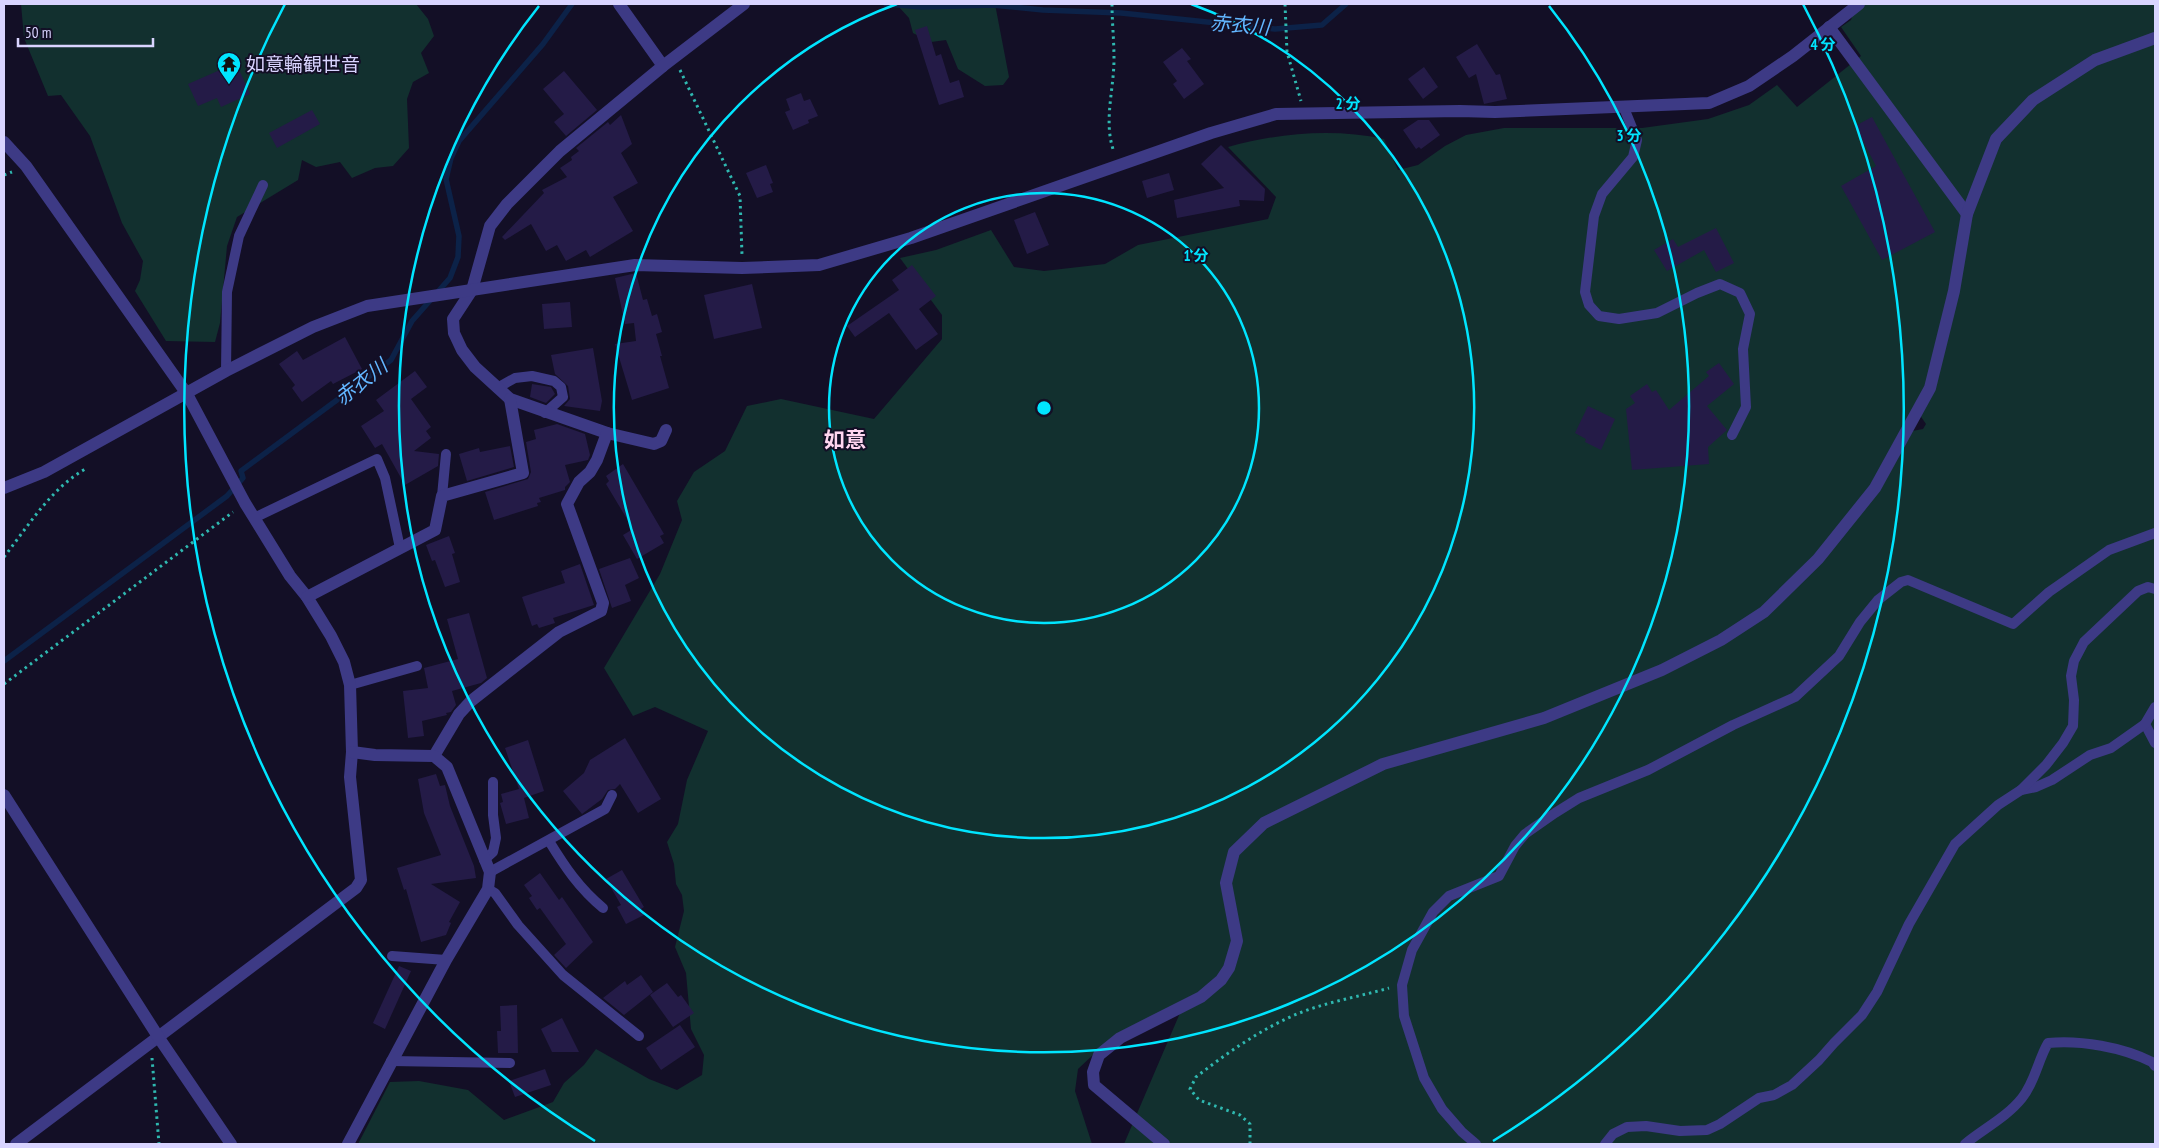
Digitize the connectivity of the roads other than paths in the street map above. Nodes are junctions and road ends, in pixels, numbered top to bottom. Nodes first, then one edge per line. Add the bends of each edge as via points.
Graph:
1 (619, 4) edge
2 (744, 4) edge
3 (1859, 4) edge
4 (1829, 27) junction
5 (2155, 38) edge
6 (663, 66) junction
7 (1624, 108) junction
8 (4, 142) edge
9 (263, 185) dead end
10 (1967, 214) junction
11 (472, 290) junction
12 (226, 371) junction
13 (497, 388) junction
14 (186, 394) junction
15 (510, 399) junction
16 (545, 413) junction
17 (666, 430) dead end
18 (607, 432) junction
19 (1732, 435) dead end
20 (446, 454) dead end
21 (4, 488) edge
22 (442, 496) junction
23 (254, 518) junction
24 (2155, 533) edge
25 (400, 548) junction
26 (2155, 588) edge
27 (307, 596) junction
28 (417, 666) dead end
29 (350, 685) junction
30 (2155, 707) edge
31 (2145, 724) junction
32 (2155, 743) edge
33 (352, 752) junction
34 (434, 756) junction
35 (493, 782) dead end
36 (2021, 790) junction
37 (4, 795) edge
38 (612, 795) dead end
39 (549, 841) junction
40 (484, 860) junction
41 (490, 872) junction
42 (488, 889) junction
43 (603, 908) dead end
44 (392, 956) dead end
45 (446, 960) junction
46 (639, 1036) dead end
47 (160, 1038) junction
48 (391, 1061) junction
49 (510, 1063) dead end
50 (2155, 1066) edge
51 (16, 1144) edge
52 (231, 1144) edge
53 (348, 1144) edge
54 (1164, 1144) edge
55 (1476, 1144) edge
56 (1605, 1144) edge
57 (1965, 1144) edge

1 - 6 street
2 - 6 street
3 - 4 street
4 - 7 street via 1794,56 1749,86 1709,103
4 - 10 street
5 - 10 street via 2095,60 2033,100 1996,139
6 - 11 street via 560,151 507,204 490,226
7 - 11 street via 1276,114 1211,133 911,238 819,265 742,268 635,265
7 - 19 lane via 1637,140 1633,157 1602,194 1594,216 1585,292 1589,305 1600,316 1619,319 1657,313 1720,284 1740,293 1750,314 1743,349 1746,407
8 - 14 street via 26,166
9 - 12 lane via 239,236 229,282
10 - 54 street via 1954,291 1930,388 1875,488 1818,559 1764,612 1721,640 1626,686 1544,718 1383,764 1264,823 1234,852 1226,883 1237,941 1229,968 1201,998 1120,1038 1099,1055 1093,1072 1094,1085
11 - 12 street via 367,306 313,327
11 - 13 street via 453,319 454,333 475,367
12 - 14 street
13 - 15 street
13 - 16 lane via 515,378 532,376 554,381 561,387 563,397
14 - 21 street via 44,472
14 - 23 street
15 - 16 street
15 - 22 street via 523,473
16 - 18 street
17 - 18 street via 661,441 654,444
18 - 34 street via 597,460 567,504 603,603 601,611 559,632 471,701 459,714
20 - 22 lane
22 - 25 street via 435,530
23 - 25 lane via 377,459 385,478
23 - 27 street via 290,576
24 - 55 lane via 2109,550 2049,592 2013,624 1908,580 1901,582 1872,607 1839,656 1795,697 1733,724 1648,770 1579,798 1526,834 1515,846 1499,876 1450,896 1433,912 1412,950 1402,985 1404,1016 1424,1078 1442,1109
25 - 27 street
26 - 36 lane via 2138,591 2084,642 2070,676 2074,700 2073,726 2046,765
27 - 29 street via 332,636
28 - 29 lane
29 - 33 street
30 - 31 lane
31 - 32 lane
31 - 36 lane via 2111,748 2090,755 2052,780 2036,788
33 - 34 street
33 - 47 street via 350,777 361,880 356,888
34 - 40 street via 447,767
35 - 40 lane via 496,838 493,852
36 - 56 lane via 1998,805 1955,844 1862,1015 1792,1085 1774,1096 1759,1098 1707,1130 1628,1127 1613,1134
37 - 47 street
38 - 39 lane via 605,810
39 - 41 lane
39 - 43 lane via 585,893
40 - 41 street
41 - 42 street
42 - 45 street
42 - 46 lane via 495,893 518,925 563,975
44 - 45 lane
45 - 48 street
47 - 51 street
47 - 52 street
48 - 49 lane
48 - 53 street
50 - 57 lane via 2121,1049 2048,1042 2022,1099

